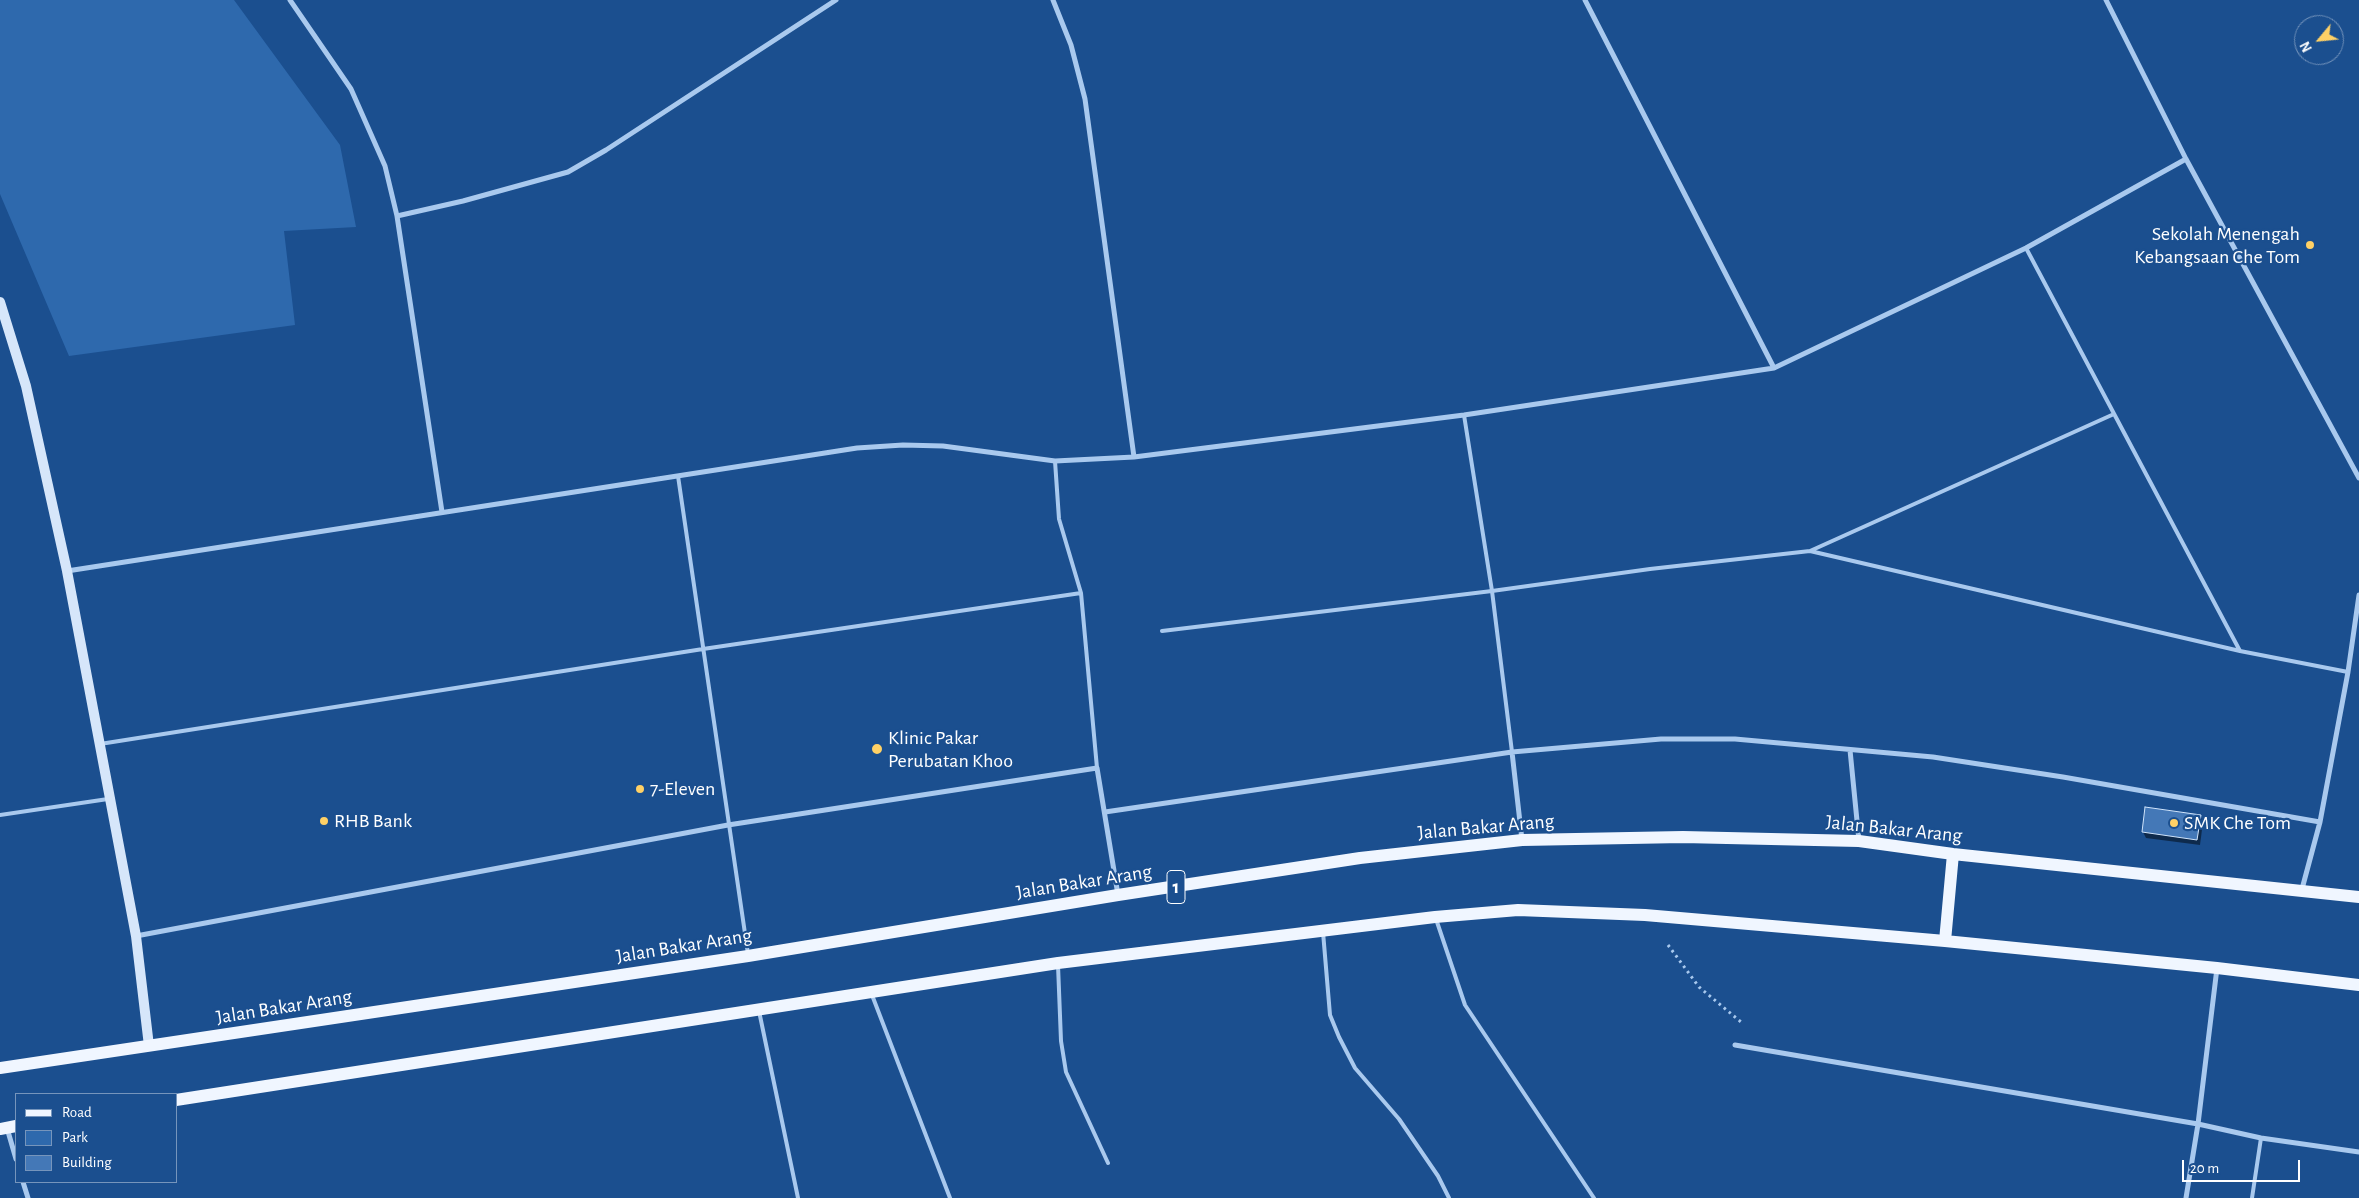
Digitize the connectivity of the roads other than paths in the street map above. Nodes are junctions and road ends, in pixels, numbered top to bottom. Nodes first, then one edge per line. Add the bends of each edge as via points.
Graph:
1 (290, 0) edge
2 (836, 0) edge
3 (1053, 0) edge
4 (1585, 0) edge
5 (2106, 0) edge
6 (2186, 159) junction
7 (397, 216) junction
8 (2026, 248) junction
9 (0, 302) edge
10 (1774, 368) junction
11 (2114, 414) junction
12 (1464, 415) junction
13 (1134, 458) junction
14 (1055, 461) junction
15 (678, 476) junction
16 (2359, 478) edge
17 (442, 512) junction
18 (1810, 551) junction
19 (67, 571) junction
20 (1492, 591) junction
21 (1081, 593) junction
22 (2359, 595) edge
23 (1162, 631) dead end
24 (703, 649) junction
25 (2240, 651) junction
26 (2348, 672) junction
27 (99, 744) junction
28 (1850, 750) junction
29 (1512, 752) junction
30 (1097, 768) junction
31 (110, 799) junction
32 (1105, 812) junction
33 (0, 815) edge
34 (2320, 822) junction
35 (728, 825) junction
36 (1522, 840) junction
37 (1859, 841) junction
38 (1953, 854) junction
39 (2301, 892) junction
40 (1118, 895) junction
41 (2359, 897) edge
42 (1435, 916) junction
43 (1323, 930) junction
44 (136, 936) junction
45 (1945, 941) junction
46 (748, 956) junction
47 (1058, 963) junction
48 (2217, 968) junction
49 (2359, 985) edge
50 (870, 992) junction
51 (759, 1008) junction
52 (1735, 1045) dead end
53 (149, 1046) junction
54 (0, 1068) edge
55 (178, 1100) edge
56 (2198, 1124) junction
57 (8, 1128) edge
58 (2260, 1138) junction
59 (2359, 1152) edge
60 (15, 1155) edge
61 (1108, 1163) dead end
62 (23, 1183) edge
63 (28, 1198) edge
64 (798, 1198) edge
65 (950, 1198) edge
66 (1449, 1198) edge
67 (1594, 1198) edge
68 (2186, 1198) edge
69 (2252, 1198) edge

1 - 7 street via 351,89 385,166
2 - 7 street via 568,172 463,202
3 - 13 street via 1070,44 1085,99
4 - 10 street
5 - 6 street
6 - 8 street
6 - 16 street
7 - 17 street
8 - 10 street
8 - 11 lane
9 - 19 street via 26,386
10 - 12 street
11 - 18 lane
11 - 25 lane
12 - 13 street
12 - 20 lane
13 - 14 street
14 - 15 street via 943,446 903,445 857,448
14 - 21 lane via 1059,519
15 - 17 street
15 - 24 lane
17 - 19 street
18 - 20 lane
18 - 25 lane
19 - 27 street
20 - 23 lane
20 - 29 lane
21 - 24 lane
21 - 30 lane
22 - 26 street
24 - 27 lane
24 - 35 lane
25 - 26 lane
26 - 34 street
27 - 31 street
28 - 29 street via 1735,739 1661,739
28 - 34 street via 1933,757
28 - 37 street
29 - 32 street
29 - 36 street
30 - 32 street
30 - 35 street
31 - 33 lane
31 - 44 street
32 - 40 street
34 - 39 street
35 - 44 street
35 - 46 lane
36 - 37 main road, Jalan Bakar Arang / 1 via 1683,837
36 - 40 main road, Jalan Bakar Arang / 1 via 1360,858
37 - 38 main road, Jalan Bakar Arang / 1
38 - 39 main road, Jalan Bakar Arang / 1
38 - 45 main road
39 - 41 main road, Jalan Bakar Arang / 1
40 - 46 main road, Jalan Bakar Arang / 1
42 - 43 main road
42 - 45 main road via 1518,910 1646,915
42 - 67 lane via 1465,1005
43 - 47 main road
43 - 66 lane via 1330,1015 1339,1037 1355,1068 1398,1119 1438,1176
44 - 53 street
45 - 48 main road
46 - 53 main road, Jalan Bakar Arang / 1
47 - 50 main road
47 - 61 lane via 1061,1042 1066,1072
48 - 49 main road
48 - 56 street
50 - 51 main road
50 - 65 lane
51 - 55 main road
51 - 64 lane
52 - 56 street
53 - 54 main road, Jalan Bakar Arang / 1
56 - 58 street
56 - 68 street
57 - 60 street
58 - 59 street
58 - 69 lane
62 - 63 street

